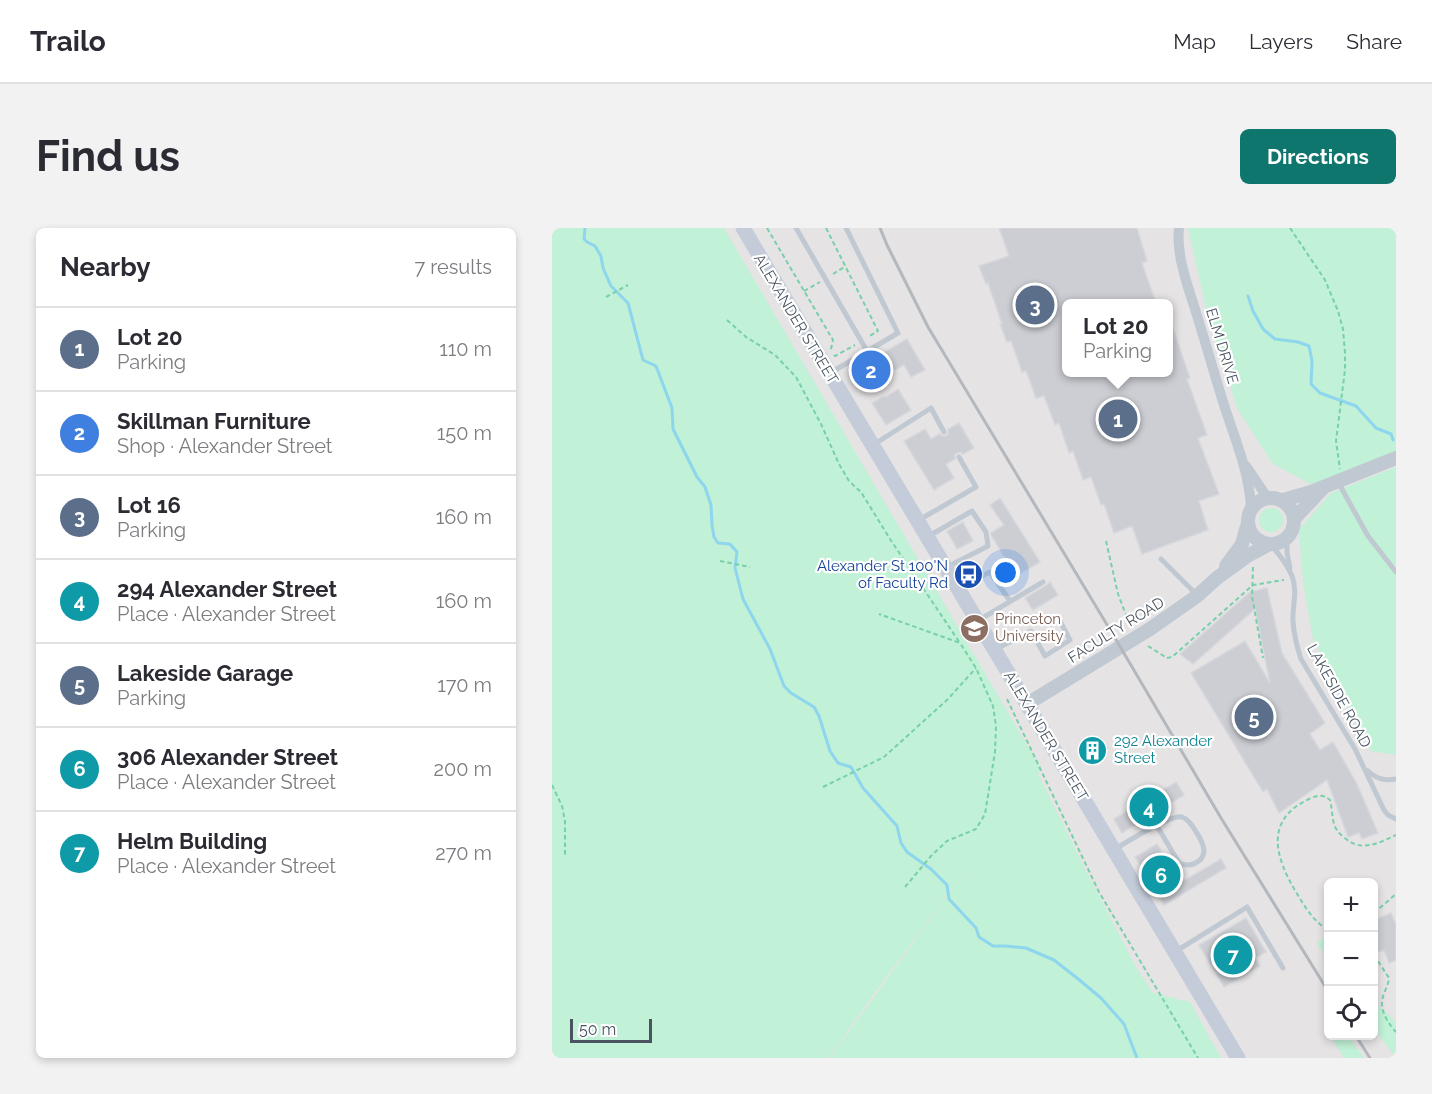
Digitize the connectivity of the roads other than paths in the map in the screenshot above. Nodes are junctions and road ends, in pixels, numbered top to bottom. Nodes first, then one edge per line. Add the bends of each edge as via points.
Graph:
1 (742, 228) edge
2 (796, 228) edge
3 (846, 228) edge
4 (1177, 230) edge
5 (867, 351) junction
6 (829, 374) junction
7 (944, 432) dead end
8 (872, 446) junction
9 (959, 457) dead end
10 (1396, 458) edge
11 (1244, 464) junction
12 (1339, 475) junction
13 (1324, 487) junction
14 (1267, 497) junction
15 (1282, 500) junction
16 (1251, 507) junction
17 (1294, 519) junction
18 (917, 521) junction
19 (1248, 526) junction
20 (1287, 537) junction
21 (927, 538) junction
22 (1270, 544) junction
23 (1161, 559) dead end
24 (945, 567) junction
25 (1396, 572) edge
26 (1292, 576) junction
27 (1217, 578) junction
28 (1043, 582) dead end
29 (958, 588) junction
30 (1197, 596) junction
31 (1010, 601) junction
32 (978, 621) junction
33 (1060, 621) dead end
34 (995, 650) junction
35 (1027, 704) junction
36 (1366, 770) junction
37 (1396, 779) edge
38 (1396, 819) edge
39 (1157, 826) junction
40 (1114, 849) junction
41 (1175, 951) junction
42 (1283, 968) dead end
43 (1238, 1058) edge

1 - 6 main road, ALEXANDER STREET
2 - 5 lane
3 - 5 lane via 898,333
4 - 11 street, ELM DRIVE via 1190,292
5 - 6 lane
6 - 8 main road, ALEXANDER STREET
7 - 8 lane via 931,408
8 - 18 main road, ALEXANDER STREET
9 - 18 lane via 976,486
10 - 12 street
11 - 14 street, ELM DRIVE
11 - 16 street, ELM DRIVE
12 - 13 street
12 - 25 lane via 1368,536
13 - 15 street
13 - 17 street
14 - 15 street
14 - 16 street
15 - 17 street via 1289,505
16 - 19 street
17 - 20 street
18 - 21 main road, ALEXANDER STREET
19 - 22 street via 1256,539
19 - 27 street, FACULTY ROAD via 1242,544
20 - 22 street
20 - 26 lane
21 - 24 main road, ALEXANDER STREET
21 - 24 lane via 972,511 986,532 988,546
22 - 26 lane, LAKESIDE ROAD
22 - 27 street, FACULTY ROAD
23 - 30 lane
24 - 29 main road, ALEXANDER STREET
26 - 36 lane, LAKESIDE ROAD via 1293,621 1301,659
27 - 30 street, FACULTY ROAD
28 - 31 lane
29 - 31 lane via 990,572
29 - 32 main road, ALEXANDER STREET
30 - 35 street, FACULTY ROAD via 1121,648
31 - 32 lane
32 - 34 main road, ALEXANDER STREET
33 - 34 lane via 1070,640 1045,656 1031,631
34 - 35 main road, ALEXANDER STREET
35 - 40 main road, ALEXANDER STREET
36 - 37 lane via 1376,778
36 - 38 lane, LAKESIDE ROAD via 1384,810
39 - 39 lane via 1179,816 1187,819 1202,843 1202,857 1190,865 1179,863
39 - 40 lane
40 - 41 main road, ALEXANDER STREET
41 - 42 lane via 1247,907
41 - 43 main road, ALEXANDER STREET

